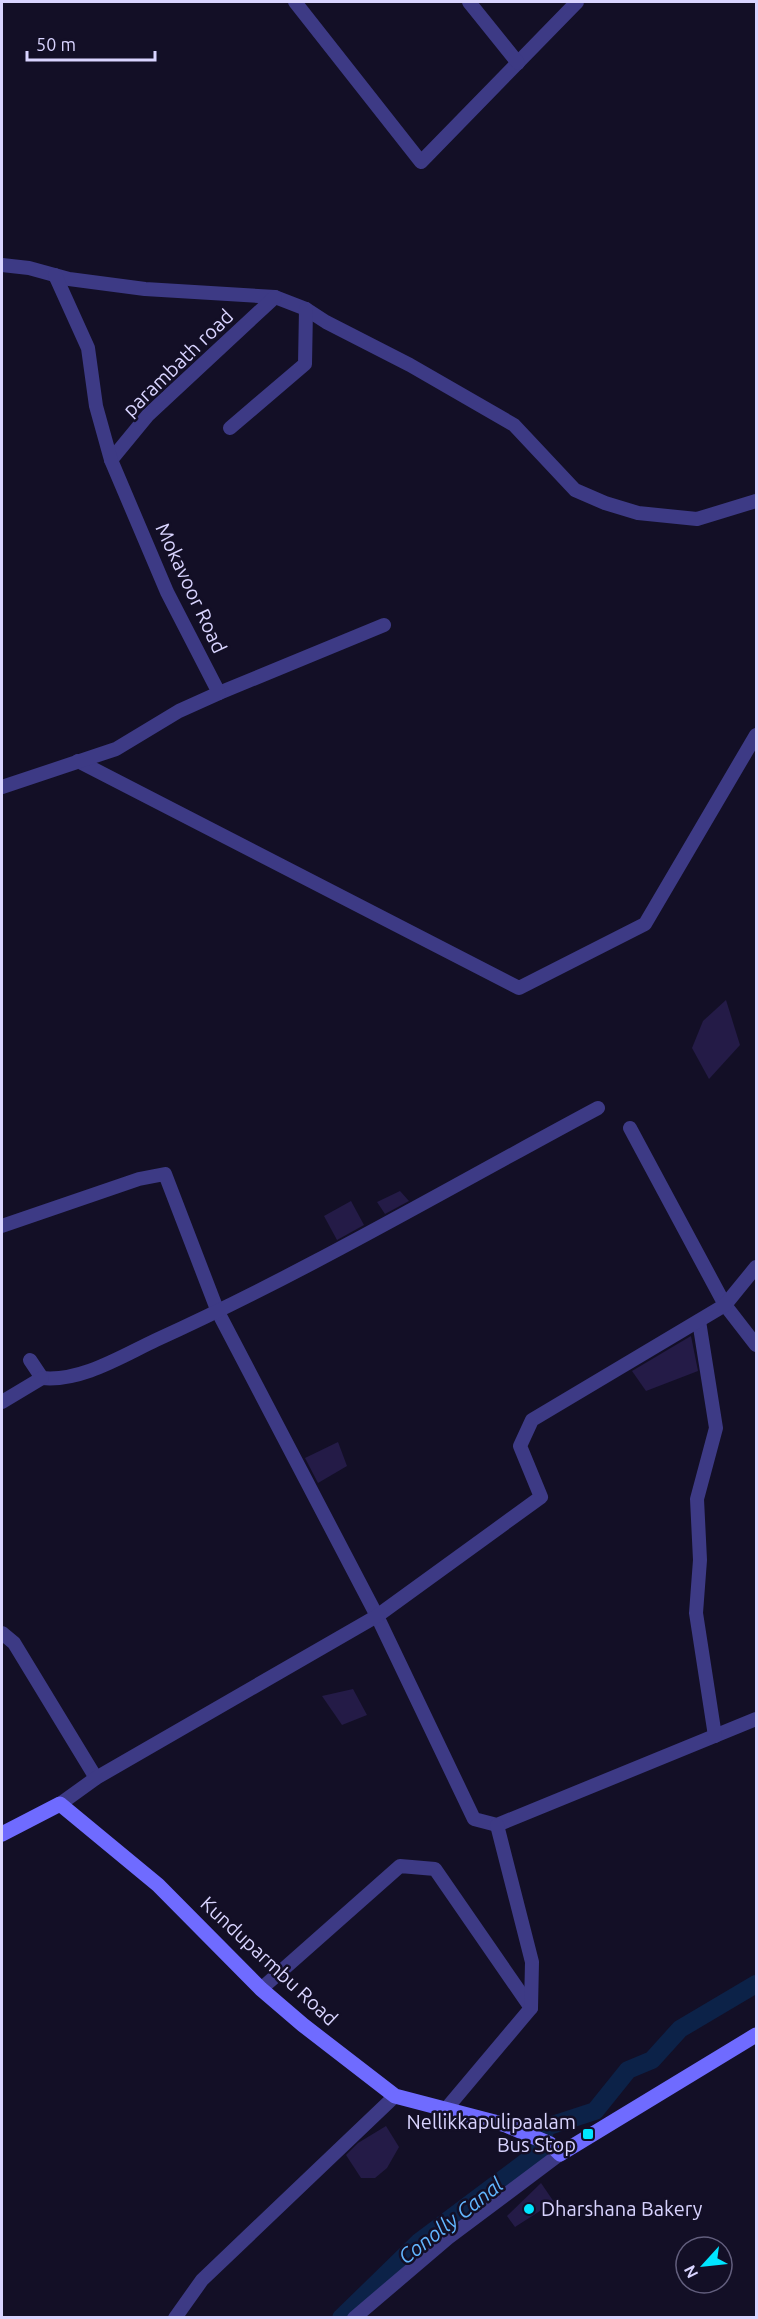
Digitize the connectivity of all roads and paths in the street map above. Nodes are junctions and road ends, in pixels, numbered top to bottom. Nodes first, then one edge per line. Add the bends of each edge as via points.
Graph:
1 (295, 2) edge
2 (469, 2) edge
3 (577, 2) edge
4 (518, 63) junction
5 (2, 265) edge
6 (55, 275) junction
7 (275, 297) junction
8 (306, 309) junction
9 (230, 428) dead end
10 (111, 460) junction
11 (756, 501) edge
12 (384, 625) dead end
13 (219, 693) junction
14 (756, 735) edge
15 (78, 761) junction
16 (2, 787) edge
17 (598, 1108) dead end
18 (630, 1128) dead end
19 (2, 1226) edge
20 (756, 1267) edge
21 (725, 1305) junction
22 (218, 1312) junction
23 (699, 1321) junction
24 (756, 1345) edge
25 (30, 1360) dead end
26 (42, 1378) junction
27 (2, 1402) edge
28 (377, 1616) junction
29 (2, 1633) edge
30 (756, 1719) edge
31 (715, 1736) junction
32 (96, 1778) junction
33 (60, 1804) junction
34 (497, 1824) junction
35 (2, 1834) edge
36 (261, 1989) junction
37 (531, 2008) junction
38 (756, 2035) edge
39 (395, 2096) junction
40 (446, 2109) junction
41 (555, 2149) junction
42 (175, 2318) edge
43 (354, 2318) edge

1 - 4 street via 421,162
2 - 4 street
3 - 4 street
5 - 6 street
6 - 7 street via 145,289
6 - 10 street, Mokavoor Road via 88,348 96,406
7 - 8 street
7 - 10 street, parambath road via 148,415
8 - 9 street via 305,364
8 - 11 street via 514,425 575,490 605,503 638,513 698,519
10 - 13 street, Mokavoor Road via 167,592
12 - 13 street
13 - 15 street via 179,711 116,749
14 - 15 street via 645,924 519,988
15 - 16 street
17 - 22 street
18 - 21 street
19 - 22 street via 139,1179 165,1174
20 - 21 street
21 - 23 street
21 - 24 street
22 - 26 street via 95,1368 61,1380
22 - 28 street
23 - 28 street via 532,1420 520,1446 541,1497
23 - 31 street via 716,1428 697,1499 700,1560 696,1613
25 - 26 street
26 - 27 street
28 - 32 street
28 - 34 street via 474,1819
29 - 32 street via 14,1643
30 - 31 street
31 - 34 street
32 - 33 street
33 - 35 main road
33 - 36 main road, Kunduparmbu Road via 158,1885
34 - 37 street via 532,1962
36 - 37 street via 400,1866 435,1869
36 - 39 main road, Kunduparmbu Road
37 - 40 street
38 - 41 main road
39 - 40 main road, Kunduparmbu Road
39 - 42 street via 202,2280
40 - 41 main road, Kunduparmbu Road via 498,2122
41 - 43 street

